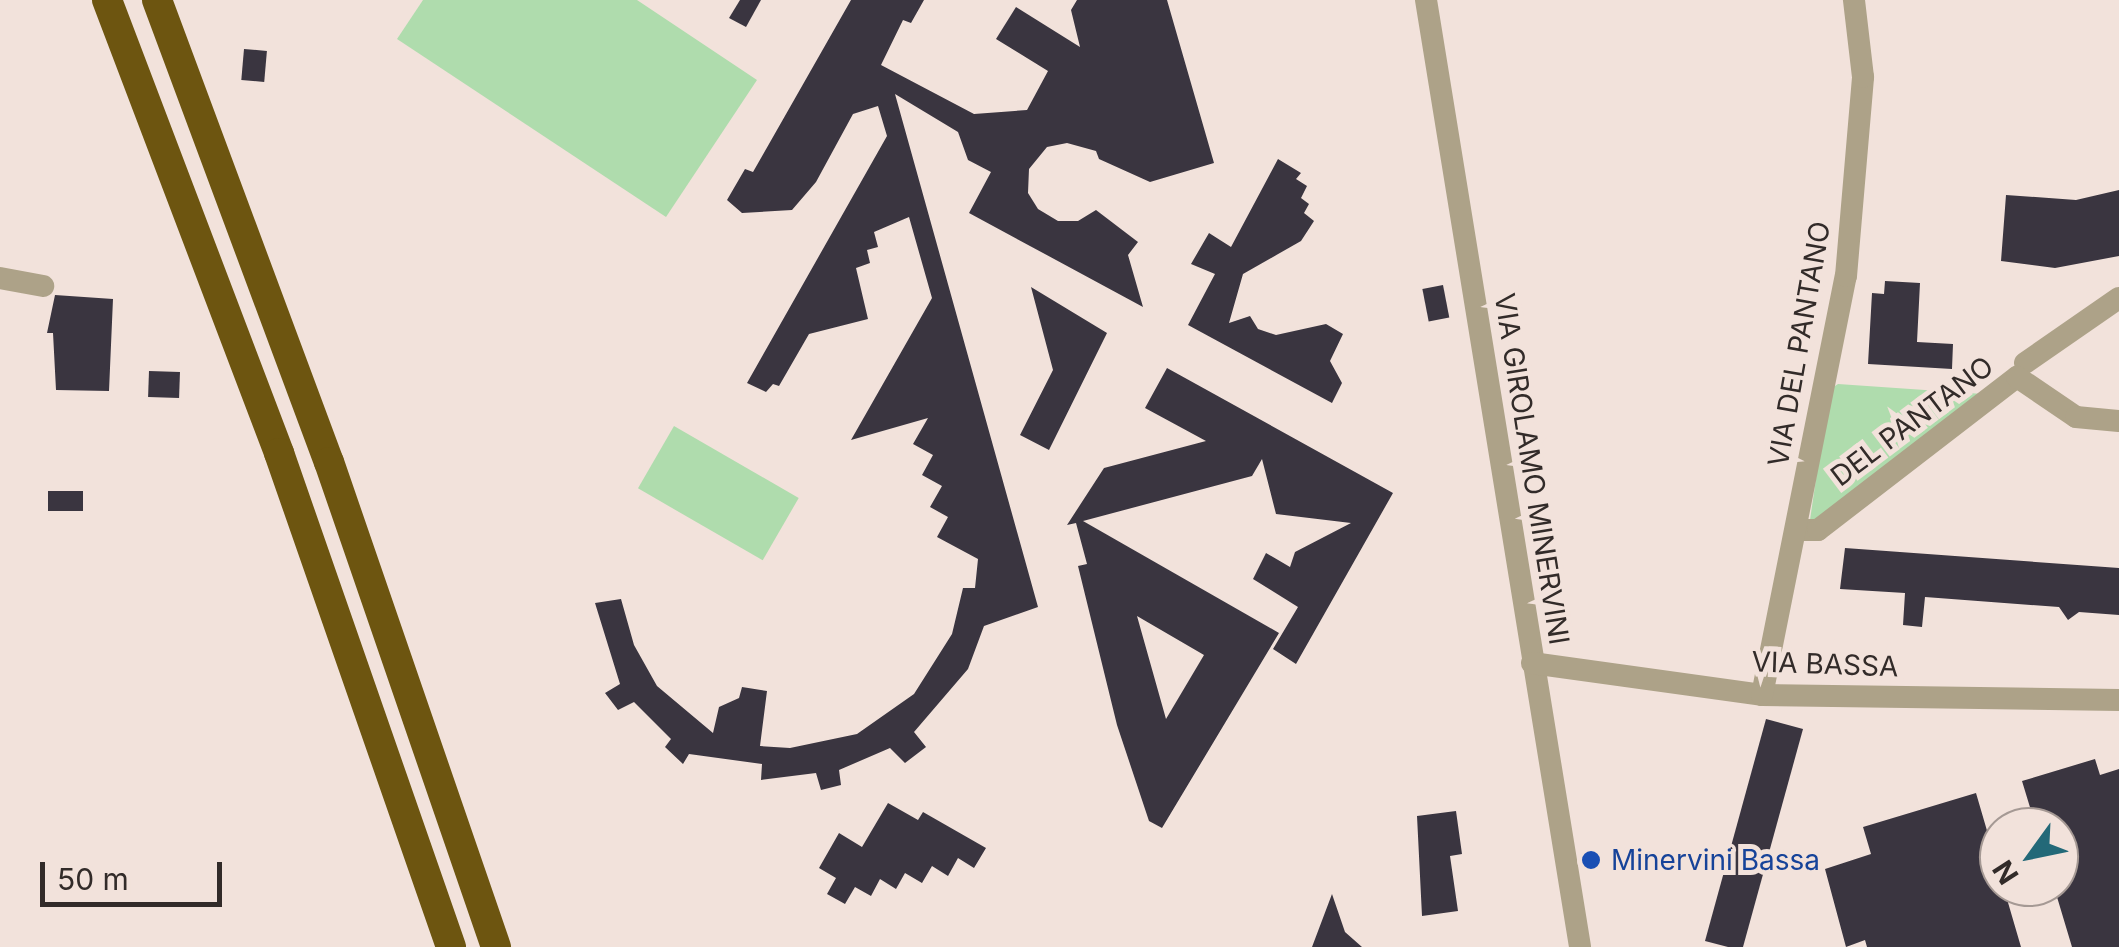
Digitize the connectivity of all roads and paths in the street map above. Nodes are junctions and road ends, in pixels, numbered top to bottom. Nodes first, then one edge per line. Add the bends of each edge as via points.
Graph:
1 (106, 0) edge
2 (157, 0) edge
3 (1426, 0) edge
4 (1854, 0) edge
5 (0, 278) edge
6 (43, 286) dead end
7 (2119, 298) edge
8 (2025, 363) dead end
9 (2119, 421) edge
10 (1796, 530) junction
11 (1532, 663) junction
12 (1762, 694) junction
13 (2119, 700) edge
14 (451, 947) edge
15 (496, 947) edge
16 (1580, 947) edge

1 - 14 highway via 279,453
2 - 15 highway via 329,462
3 - 11 street, VIA GIROLAMO MINERVINI
4 - 10 street, VIA DEL PANTANO via 1863,77 1859,166 1846,276
5 - 6 street
7 - 8 street
9 - 10 street, DEL PANTANO via 2076,417 2017,377 1818,530
10 - 12 street, VIA DEL PANTANO
11 - 12 street, VIA BASSA
11 - 16 street, VIA GIROLAMO MINERVINI
12 - 13 street, VIA BASSA

